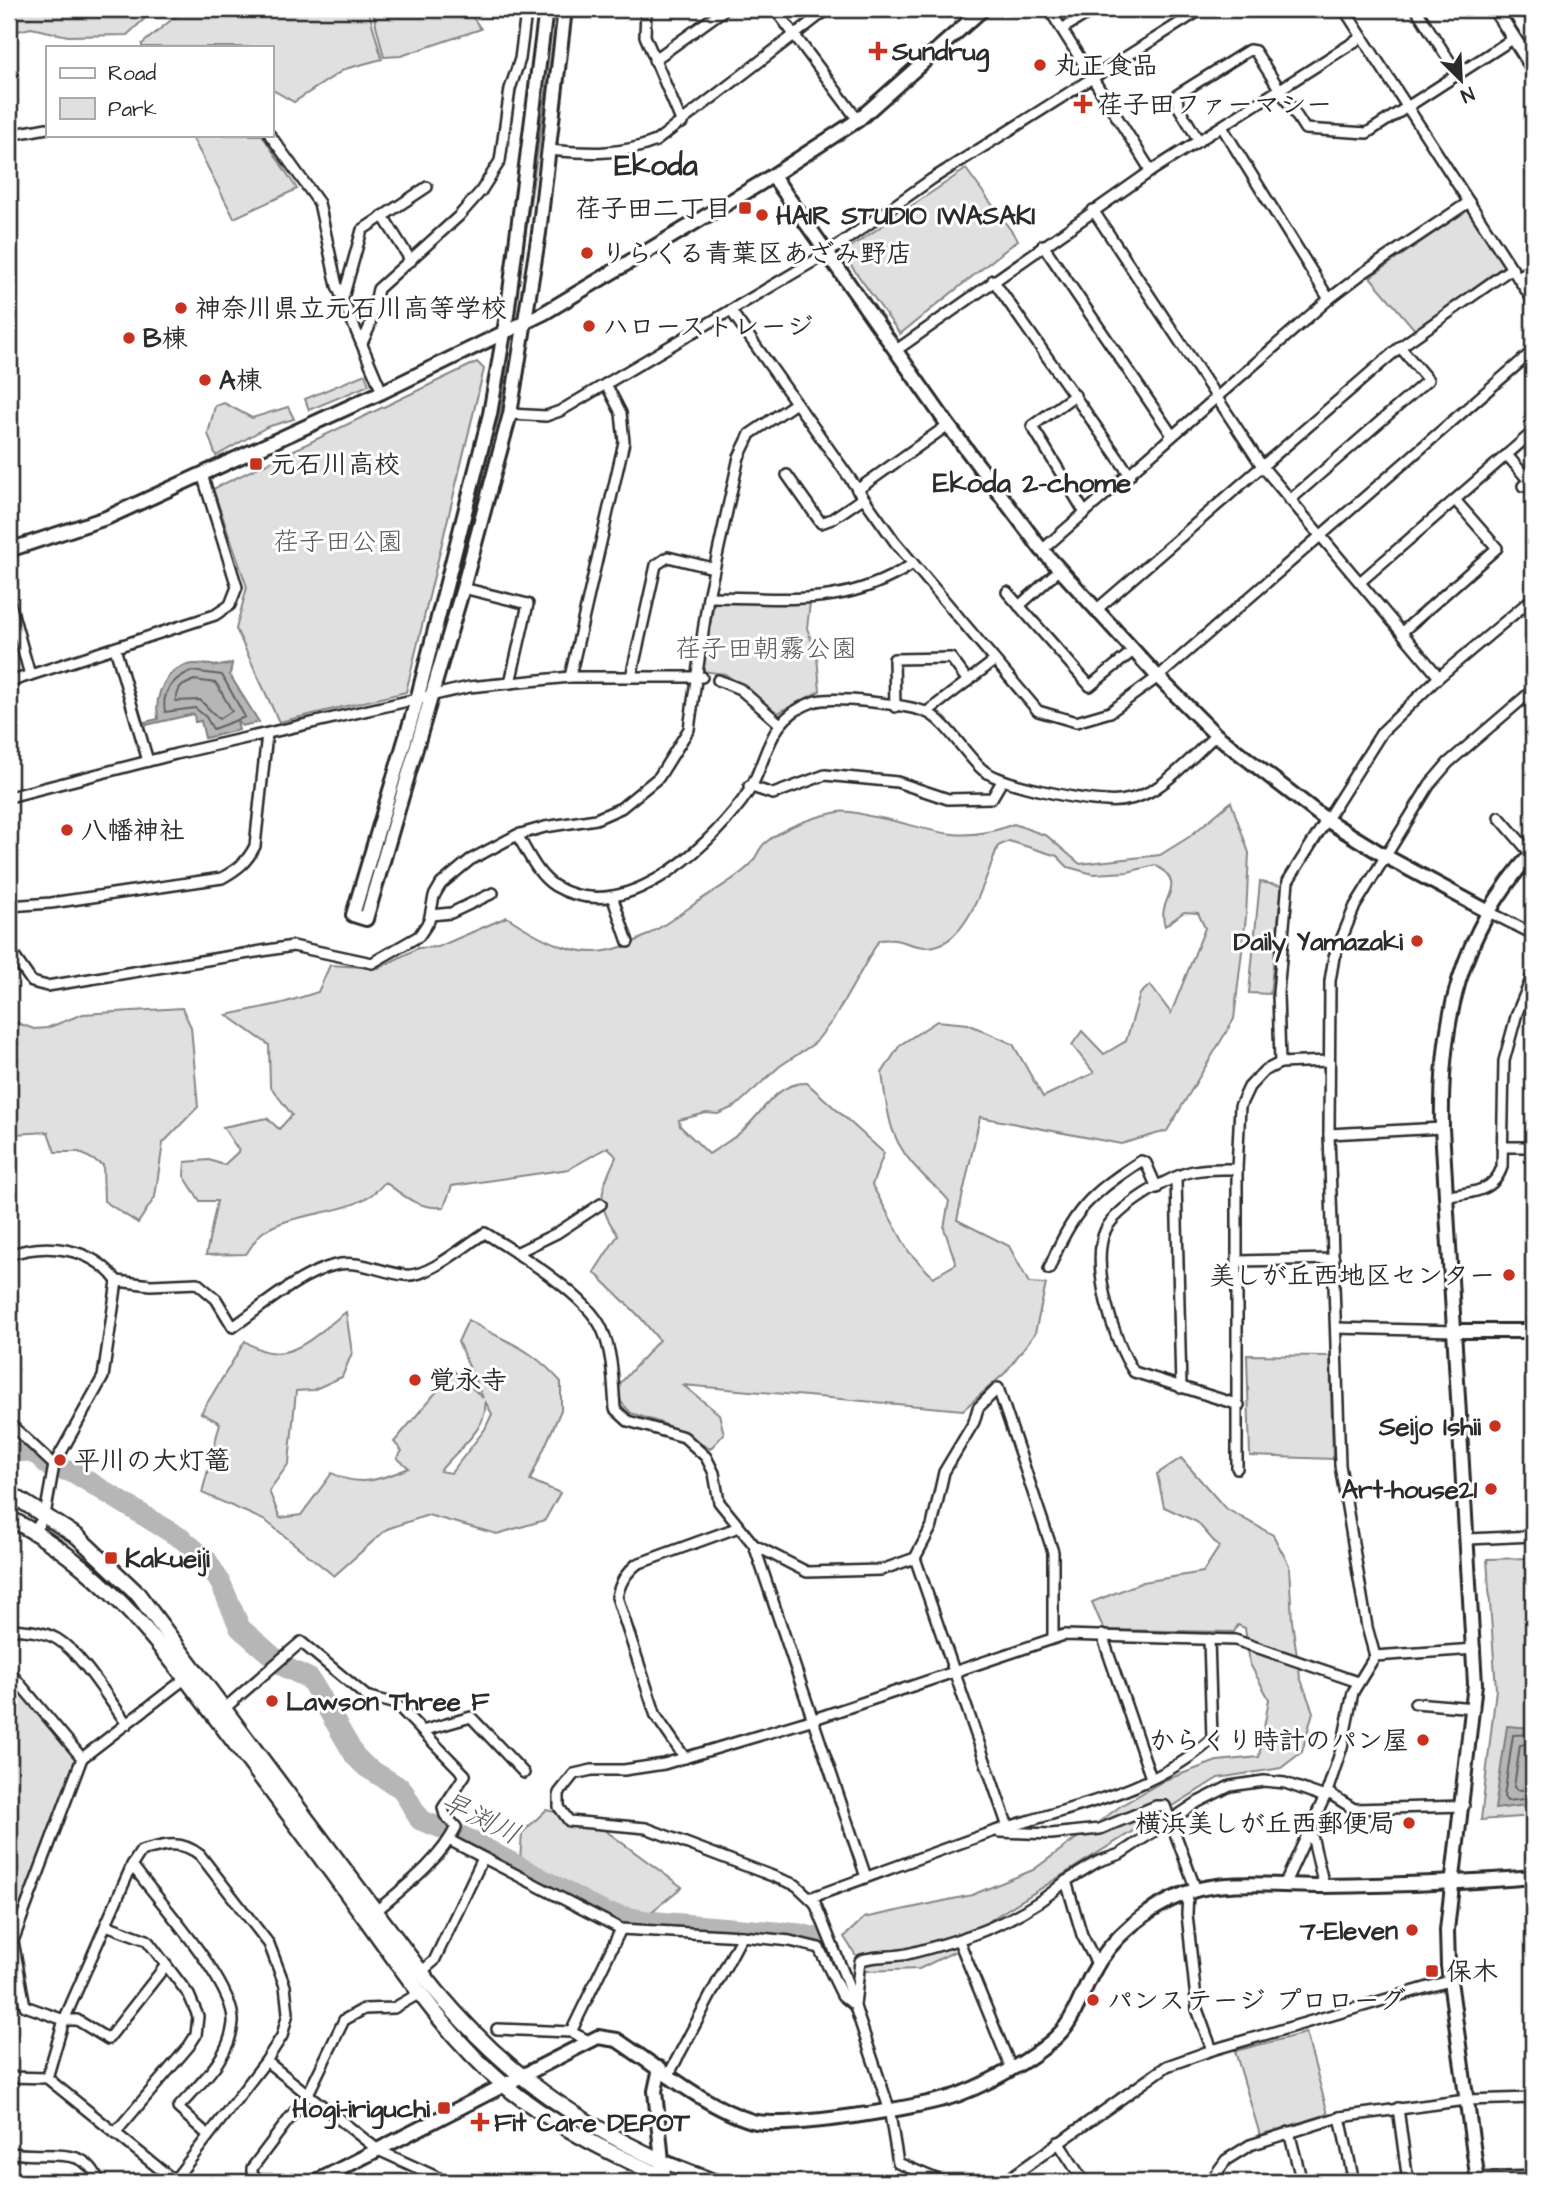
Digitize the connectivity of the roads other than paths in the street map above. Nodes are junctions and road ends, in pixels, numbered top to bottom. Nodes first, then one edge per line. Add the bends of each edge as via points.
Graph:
1 (519, 9) edge
2 (546, 9) edge
3 (565, 9) edge
4 (646, 9) edge
5 (725, 9) edge
6 (775, 9) edge
7 (828, 9) edge
8 (983, 9) edge
9 (1049, 9) edge
10 (1095, 9) edge
11 (1202, 9) edge
12 (1344, 9) edge
13 (1416, 9) edge
14 (1495, 9) edge
15 (1062, 29) junction
16 (794, 36) junction
17 (1362, 37) junction
18 (1514, 38) junction
19 (654, 60) junction
20 (1533, 68) edge
21 (1458, 74) junction
22 (1092, 77) junction
23 (1280, 90) junction
24 (1407, 107) junction
25 (858, 120) junction
26 (682, 123) junction
27 (1222, 127) junction
28 (46, 128) edge
29 (9, 135) edge
30 (271, 136) edge
31 (1199, 141) junction
32 (548, 150) junction
33 (1151, 172) junction
34 (773, 176) junction
35 (427, 187) dead end
36 (1469, 202) junction
37 (1093, 210) junction
38 (383, 216) junction
39 (1043, 245) junction
40 (826, 254) junction
41 (411, 261) junction
42 (1533, 267) edge
43 (1512, 268) junction
44 (1518, 278) junction
45 (993, 280) junction
46 (343, 299) junction
47 (1329, 299) junction
48 (1533, 301) edge
49 (731, 311) junction
50 (525, 322) junction
51 (504, 333) junction
52 (362, 344) junction
53 (1400, 347) junction
54 (895, 351) junction
55 (1533, 351) edge
56 (606, 384) junction
57 (382, 392) junction
58 (1075, 395) junction
59 (1217, 395) junction
60 (796, 403) junction
61 (510, 414) junction
62 (948, 425) junction
63 (1533, 432) edge
64 (1172, 436) junction
65 (1507, 455) junction
66 (1262, 466) junction
67 (202, 474) junction
68 (787, 475) dead end
69 (1130, 475) junction
70 (1523, 486) dead end
71 (860, 494) junction
72 (1290, 500) junction
73 (1455, 500) junction
74 (1085, 513) junction
75 (1320, 535) junction
76 (1042, 550) junction
77 (9, 551) edge
78 (913, 564) junction
79 (713, 568) junction
80 (1060, 569) junction
81 (1360, 582) junction
82 (463, 588) junction
83 (1007, 592) dead end
84 (708, 597) junction
85 (9, 600) edge
86 (1531, 604) edge
87 (1019, 606) junction
88 (1096, 610) junction
89 (1402, 632) junction
90 (115, 648) junction
91 (1133, 650) junction
92 (994, 661) junction
93 (30, 675) junction
94 (570, 677) junction
95 (631, 677) junction
96 (699, 677) junction
97 (1158, 677) junction
98 (1439, 677) junction
99 (718, 680) dead end
100 (968, 681) junction
101 (9, 682) edge
102 (510, 683) junction
103 (1533, 690) edge
104 (433, 694) junction
105 (417, 700) junction
106 (895, 707) junction
107 (927, 712) junction
108 (780, 724) junction
109 (267, 734) junction
110 (1216, 735) junction
111 (148, 761) junction
112 (1002, 781) junction
113 (749, 786) junction
114 (9, 797) edge
115 (1499, 817) dead end
116 (1325, 819) junction
117 (517, 835) junction
118 (1532, 853) edge
119 (1385, 856) junction
120 (493, 893) dead end
121 (612, 896) junction
122 (9, 906) edge
123 (1489, 912) junction
124 (431, 915) junction
125 (1533, 934) edge
126 (628, 942) dead end
127 (9, 949) edge
128 (1533, 975) edge
129 (1328, 1061) junction
130 (1280, 1063) junction
131 (1442, 1128) junction
132 (1329, 1134) junction
133 (1502, 1147) junction
134 (1533, 1147) edge
135 (1237, 1169) junction
136 (1176, 1179) junction
137 (1157, 1188) junction
138 (1447, 1196) junction
139 (601, 1204) dead end
140 (516, 1253) junction
141 (9, 1255) edge
142 (1334, 1259) junction
143 (1238, 1261) junction
144 (1049, 1269) dead end
145 (117, 1281) junction
146 (1336, 1328) junction
147 (1456, 1331) junction
148 (1533, 1331) edge
149 (1181, 1388) junction
150 (1239, 1405) junction
151 (9, 1423) edge
152 (54, 1465) junction
153 (1237, 1468) dead end
154 (9, 1493) edge
155 (45, 1515) junction
156 (9, 1518) edge
157 (740, 1527) junction
158 (34, 1532) junction
159 (1533, 1536) edge
160 (1468, 1539) junction
161 (754, 1545) junction
162 (915, 1558) junction
163 (9, 1629) edge
164 (1102, 1635) junction
165 (1053, 1637) junction
166 (1209, 1639) junction
167 (1475, 1649) junction
168 (1375, 1656) junction
169 (9, 1671) edge
170 (956, 1671) junction
171 (186, 1678) junction
172 (1358, 1682) junction
173 (1415, 1703) dead end
174 (225, 1708) junction
175 (1474, 1709) junction
176 (814, 1719) junction
177 (127, 1724) junction
178 (422, 1731) junction
179 (82, 1758) junction
180 (685, 1758) junction
181 (524, 1773) dead end
182 (1152, 1778) junction
183 (1326, 1795) junction
184 (1464, 1806) junction
185 (1171, 1818) junction
186 (1008, 1827) junction
187 (1310, 1827) junction
188 (994, 1831) junction
189 (452, 1835) junction
190 (483, 1858) junction
191 (131, 1865) junction
192 (866, 1877) junction
193 (1533, 1877) edge
194 (1066, 1881) junction
195 (1455, 1881) junction
196 (1284, 1885) junction
197 (1324, 1886) junction
198 (1192, 1891) junction
199 (810, 1898) junction
200 (375, 1912) junction
201 (106, 1925) junction
202 (621, 1929) junction
203 (742, 1936) junction
204 (11, 1940) edge
205 (959, 1941) junction
206 (1097, 1964) junction
207 (166, 1965) junction
208 (421, 1972) junction
209 (1449, 1981) junction
210 (420, 1993) junction
211 (855, 2007) junction
212 (64, 2020) junction
213 (497, 2029) dead end
214 (571, 2032) junction
215 (589, 2041) junction
216 (1212, 2050) junction
217 (266, 2061) junction
218 (1011, 2068) junction
219 (665, 2071) junction
220 (9, 2077) edge
221 (520, 2077) junction
222 (47, 2078) junction
223 (505, 2085) junction
224 (308, 2094) junction
225 (1533, 2098) edge
226 (1466, 2101) junction
227 (889, 2108) junction
228 (1398, 2108) junction
229 (1340, 2117) junction
230 (1289, 2132) junction
231 (115, 2133) junction
232 (208, 2135) junction
233 (1058, 2142) junction
234 (378, 2150) junction
235 (9, 2152) edge
236 (662, 2161) junction
237 (1533, 2178) edge
238 (663, 2179) edge
239 (320, 2181) edge
240 (443, 2181) edge
241 (1478, 2181) edge
242 (99, 2182) edge
243 (174, 2182) edge
244 (261, 2182) edge
245 (677, 2182) edge
246 (716, 2182) edge
247 (943, 2182) edge
248 (1004, 2182) edge
249 (1084, 2182) edge
250 (1210, 2182) edge
251 (1302, 2182) edge
252 (1354, 2182) edge
253 (1408, 2182) edge

1 - 41 street via 525,20 500,161 460,216
2 - 51 street
3 - 32 street
4 - 19 street via 645,36
5 - 19 street
6 - 16 street
7 - 16 street
8 - 25 street
9 - 15 street
10 - 15 street
11 - 22 street
12 - 17 street
13 - 21 street
14 - 18 street
15 - 22 street
16 - 25 street
16 - 26 street
17 - 23 street
17 - 24 street
18 - 20 street
18 - 21 street
19 - 26 street
21 - 24 street
22 - 33 street
22 - 40 street via 932,179
23 - 24 street via 1305,129 1367,133
23 - 27 street
23 - 31 street via 1255,51 1249,50 1177,95 1178,107
24 - 36 street
25 - 34 street
26 - 32 street via 656,141 624,151
27 - 31 street
27 - 47 street
28 - 29 street
30 - 46 street via 319,203
31 - 33 street
32 - 50 street
33 - 37 street
34 - 40 street
34 - 50 street
35 - 38 street
36 - 43 street
36 - 47 street
37 - 39 street
37 - 59 street
38 - 41 street
38 - 46 street via 362,230
39 - 45 street
39 - 64 street
40 - 49 street
40 - 54 street
41 - 52 street via 377,289
42 - 44 street
43 - 44 street
43 - 53 street
44 - 48 street
45 - 54 street
45 - 58 street
46 - 52 street
47 - 59 street
49 - 56 street
49 - 60 street
50 - 51 street
50 - 61 street
51 - 57 street
51 - 105 street via 490,414
52 - 57 street
53 - 66 street
53 - 72 street via 1428,380
54 - 62 street
55 - 75 street
56 - 61 street via 546,416
56 - 94 street via 621,413 624,442
57 - 67 street
58 - 69 street
58 - 74 street via 1032,426
59 - 64 street
59 - 66 street
60 - 71 street
60 - 79 street via 750,435 739,457
61 - 82 street
62 - 71 street
62 - 76 street
63 - 65 street
64 - 69 street
65 - 70 street via 1529,481
65 - 73 street
66 - 72 street
66 - 88 street
67 - 77 street via 106,518
67 - 90 street via 237,587 230,604 215,615
68 - 71 street via 821,523
69 - 74 street
71 - 78 street
72 - 75 street
73 - 81 street
73 - 89 street via 1497,548
74 - 76 street
75 - 81 street
75 - 97 street
76 - 80 street
78 - 84 street via 885,582 831,597
78 - 92 street
79 - 84 street
79 - 95 street via 668,557 656,565
80 - 87 street
80 - 88 street
81 - 89 street
82 - 102 street via 528,604
82 - 104 street
83 - 87 street
84 - 96 street
85 - 93 street
86 - 98 street
87 - 91 street via 1090,686
88 - 91 street
89 - 98 street
90 - 93 street
90 - 111 street
91 - 97 street
92 - 97 street via 1038,711 1076,722 1110,712
92 - 100 street
93 - 101 street
94 - 95 street
94 - 102 street
95 - 96 street
96 - 117 street via 689,729 678,752 649,786 621,808 596,819
97 - 110 street
98 - 116 street via 1382,732
99 - 108 street via 740,689
100 - 106 street via 951,658 894,659
100 - 107 street
102 - 104 street
103 - 119 street via 1443,768
104 - 105 street
104 - 105 street via 366,919 352,915
105 - 109 street
106 - 107 street
106 - 108 street via 820,699 787,714
107 - 112 street via 968,757
108 - 113 street
109 - 111 street
109 - 122 street via 255,846 247,862 233,872 222,878
110 - 112 street via 1156,788 1131,799 1107,802
110 - 116 street
111 - 114 street
112 - 113 street via 992,798 948,799 897,782 825,775 773,794
113 - 121 street via 722,823 674,868 649,884
115 - 118 street
116 - 119 street
116 - 130 street via 1288,881 1278,993
117 - 121 street via 542,875 555,886 597,898
117 - 124 street via 455,870 434,896
118 - 123 street
119 - 123 street
119 - 129 street via 1355,906 1334,957
120 - 124 street via 451,912
121 - 126 street
123 - 125 street
123 - 131 street via 1463,968 1449,1015 1441,1065
124 - 127 street via 419,936 372,963 293,946 47,986 32,982
128 - 133 street via 1504,1061
129 - 130 street
129 - 132 street
130 - 135 street via 1249,1087 1240,1106
131 - 132 street
131 - 138 street
132 - 142 street
133 - 134 street
133 - 138 street via 1502,1167 1491,1185
135 - 136 street via 1191,1171
135 - 143 street
136 - 137 street
136 - 149 street
137 - 144 street via 1142,1161 1100,1188 1076,1214
137 - 149 street via 1118,1212 1106,1231 1102,1241 1104,1288 1110,1320 1134,1373
138 - 147 street
139 - 140 street
140 - 145 street via 485,1233 425,1272 408,1276 362,1265 334,1265 233,1327 216,1299 197,1283
140 - 157 street via 594,1315 610,1353 615,1409 628,1420 684,1437 706,1457 719,1502
141 - 145 street via 47,1247 77,1252 108,1269
142 - 143 street
142 - 146 street
143 - 150 street
145 - 152 street via 103,1377
146 - 147 street
146 - 168 street via 1340,1465
147 - 148 street
147 - 160 street
149 - 150 street
150 - 153 street
151 - 152 street
152 - 155 street
154 - 155 main road
155 - 158 street
155 - 174 main road via 109,1564 137,1593
156 - 158 main road
157 - 161 street
157 - 180 street via 637,1564 627,1572 617,1597 656,1716
158 - 171 main road via 98,1579 145,1626
159 - 160 street
160 - 167 street
161 - 162 street via 807,1572 881,1570
161 - 176 street
162 - 165 street via 932,1526 944,1472 978,1408 998,1388 1054,1552
162 - 170 street
163 - 177 street via 57,1639
164 - 165 street
164 - 166 street
164 - 182 street
165 - 170 street
166 - 172 street via 1235,1640
166 - 182 street via 1212,1738 1181,1763
167 - 168 street
167 - 175 street
168 - 172 street
169 - 179 street
170 - 176 street
170 - 186 street
171 - 177 street
171 - 210 main road
172 - 183 street
173 - 175 street
174 - 178 street via 301,1642 366,1696 397,1704
174 - 200 main road
175 - 184 street
176 - 180 street
176 - 192 street
177 - 179 street
178 - 181 street via 471,1717
178 - 189 street via 465,1775 443,1808
179 - 204 street
180 - 199 street via 643,1768 573,1774 562,1787 559,1807 569,1821 646,1828 796,1885
182 - 186 street
183 - 184 street via 1354,1809
183 - 185 street via 1285,1783 1241,1784 1220,1790
183 - 187 street
184 - 195 street
185 - 188 street via 1165,1806 1156,1805 1100,1829 1051,1834
185 - 194 street via 1120,1854 1097,1861
185 - 198 street
186 - 188 street
187 - 196 street
187 - 197 street
188 - 192 street
189 - 190 street
189 - 200 street via 409,1884
190 - 202 street
190 - 208 street via 434,1961
191 - 201 street
191 - 217 street via 141,1851 174,1843 190,1847 269,1944 285,1986 288,2012 282,2036
191 - 232 street via 218,1979 232,2007 233,2023 219,2061 178,2108
192 - 199 street
193 - 195 street
194 - 205 street via 1021,1915
194 - 206 street via 1082,1935
195 - 197 street
195 - 209 street via 1447,1930
196 - 197 street
196 - 198 street
198 - 206 street via 1137,1920
198 - 216 street via 1186,1914 1197,2009
199 - 211 street
200 - 208 main road
201 - 207 street via 148,1940
201 - 212 street
202 - 203 street
202 - 214 street
203 - 211 street via 819,1948 842,1995
203 - 219 street
204 - 212 street via 25,2006
205 - 211 street via 860,1961
205 - 218 street
206 - 218 street via 1066,2026
207 - 212 street via 108,2039 77,2020
207 - 231 street via 195,2008 196,2035
208 - 221 main road via 468,2028
209 - 216 street
209 - 226 street
210 - 223 main road via 461,2043
210 - 224 street via 394,2008 364,2009 344,2020
211 - 227 street
212 - 222 street
213 - 214 street
214 - 215 street
215 - 219 street via 617,2040
215 - 221 street
216 - 233 street via 1167,2066
217 - 224 street
217 - 232 street
218 - 227 street via 958,2095
219 - 227 street via 727,2112 760,2123 788,2125
219 - 236 street via 655,2091
220 - 222 street
221 - 223 street
221 - 236 main road via 594,2127
222 - 231 street
223 - 234 street
223 - 238 main road via 584,2139
224 - 234 street
224 - 244 street via 252,2168
225 - 226 street
226 - 228 street
226 - 241 street
227 - 247 street via 898,2163
228 - 229 street
228 - 253 street
229 - 230 street
229 - 252 street
230 - 250 street via 1226,2160
230 - 251 street
231 - 243 street
232 - 243 street
233 - 248 street
233 - 249 street
234 - 239 street
234 - 240 street
235 - 242 street via 76,2155 90,2165
236 - 238 main road
236 - 246 street
237 - 241 street
238 - 245 street

